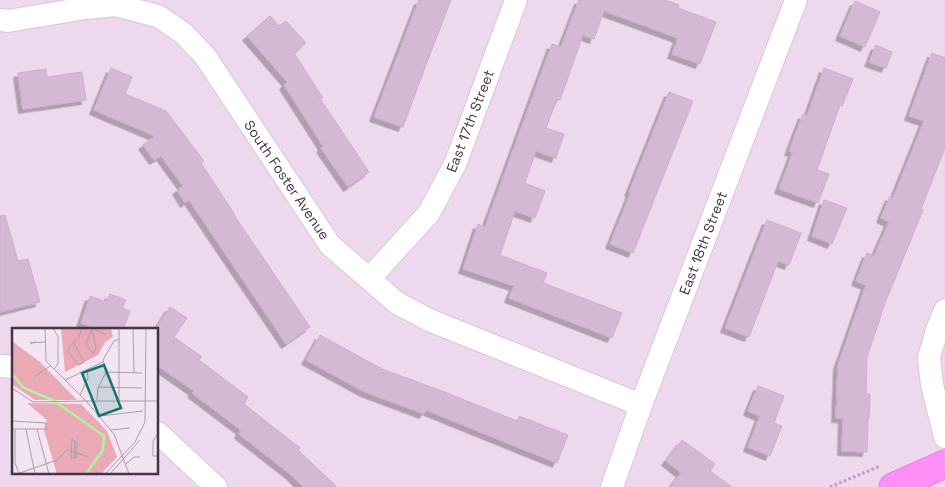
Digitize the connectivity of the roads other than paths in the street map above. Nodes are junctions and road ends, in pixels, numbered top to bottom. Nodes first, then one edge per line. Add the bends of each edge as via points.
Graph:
1 (516, 0) edge
2 (796, 0) edge
3 (161, 8) edge
4 (0, 20) edge
5 (370, 279) junction
6 (945, 310) edge
7 (641, 404) junction
8 (159, 434) edge
9 (945, 437) edge
10 (945, 464) edge
11 (216, 487) edge
12 (612, 487) edge
13 (893, 487) edge

1 - 5 street, East 17th Street via 456,162 430,213
2 - 7 street, East 18th Street
3 - 4 street, South Foster Avenue via 115,5
3 - 5 street, South Foster Avenue via 204,56 330,244
5 - 7 street, South Foster Avenue via 397,304 429,320
6 - 9 street via 929,357 932,385
7 - 12 street, East 18th Street
8 - 11 street
10 - 13 main road

